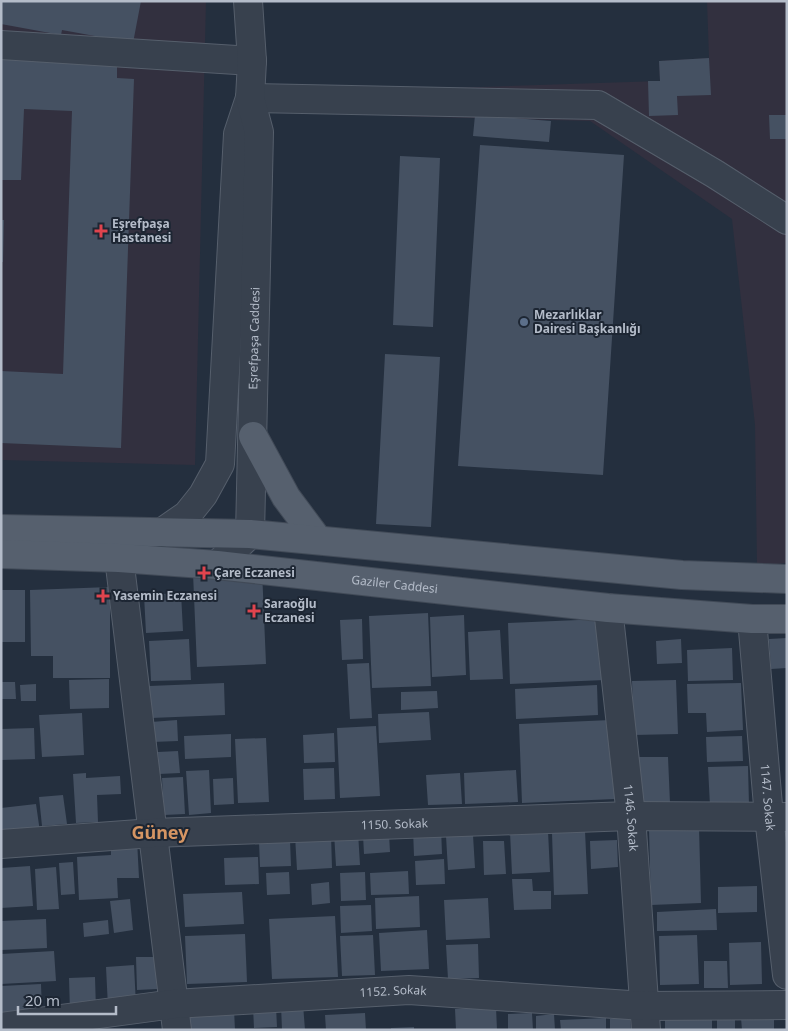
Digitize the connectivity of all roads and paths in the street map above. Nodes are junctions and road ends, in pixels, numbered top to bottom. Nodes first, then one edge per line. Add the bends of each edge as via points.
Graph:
1 (248, 1) edge
2 (1, 45) edge
3 (252, 61) junction
4 (250, 98) junction
5 (787, 220) edge
6 (253, 436) junction
7 (1, 529) edge
8 (161, 533) junction
9 (250, 534) junction
10 (318, 540) junction
11 (1, 554) edge
12 (119, 558) junction
13 (217, 565) junction
14 (787, 578) edge
15 (608, 608) junction
16 (752, 619) junction
17 (787, 619) edge
18 (631, 816) junction
19 (778, 817) edge
20 (153, 833) junction
21 (1, 844) edge
22 (787, 975) edge
23 (787, 1005) edge
24 (176, 1017) edge
25 (645, 1018) edge
26 (1, 1027) edge

1 - 3 street, Eşrefpaşa Caddesi
2 - 3 street
3 - 4 street, Eşrefpaşa Caddesi
4 - 5 street via 598,106 716,174
4 - 6 street, Eşrefpaşa Caddesi via 259,132
4 - 8 street, Eşrefpaşa Caddesi via 238,134 220,464 204,495 187,515
6 - 9 street, Eşrefpaşa Caddesi
6 - 10 main road via 286,497
7 - 8 main road
8 - 9 main road
9 - 10 main road
9 - 13 street
10 - 14 main road via 682,575
11 - 12 main road, Gaziler Caddesi
12 - 13 main road, Gaziler Caddesi
12 - 20 street
13 - 15 main road, Gaziler Caddesi
15 - 16 main road, Gaziler Caddesi
15 - 18 street, 1146. Sokak
16 - 17 main road, Gaziler Caddesi
16 - 19 street, 1147. Sokak
18 - 19 street, 1150. Sokak
18 - 20 street, 1150. Sokak
18 - 25 street, 1146. Sokak
19 - 22 street, 1147. Sokak
20 - 21 street, 1150. Sokak
20 - 24 street
23 - 25 street, 1152. Sokak
24 - 25 street, 1152. Sokak via 409,990
24 - 26 street, 1152. Sokak

